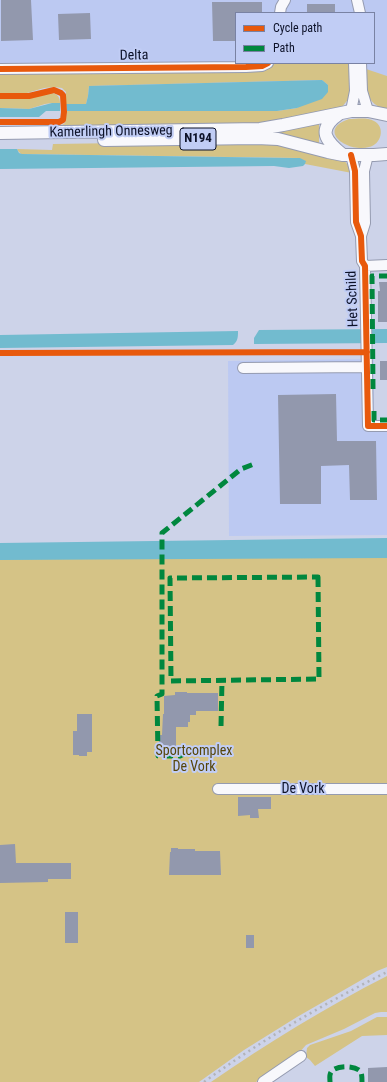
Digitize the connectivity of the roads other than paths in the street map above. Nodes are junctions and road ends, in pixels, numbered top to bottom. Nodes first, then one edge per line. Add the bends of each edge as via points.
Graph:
1 (285, 0) edge
2 (357, 1) edge
3 (280, 12) edge
4 (353, 12) edge
5 (360, 12) edge
6 (266, 64) edge
7 (354, 64) edge
8 (361, 64) edge
9 (0, 69) edge
10 (345, 112) junction
11 (380, 115) edge
12 (0, 133) edge
13 (0, 141) edge
14 (387, 145) edge
15 (387, 154) edge
16 (347, 155) junction
17 (371, 155) junction
18 (361, 236) junction
19 (387, 265) edge
20 (365, 266) junction
21 (367, 367) junction
22 (244, 368) dead end
23 (387, 426) edge
24 (218, 789) dead end
25 (387, 790) edge
26 (301, 1056) dead end
27 (263, 1082) edge

1 - 3 street
2 - 4 street
2 - 5 street
6 - 9 street, Delta via 246,67
7 - 10 street via 355,91
8 - 11 street via 362,91
10 - 11 main road, Kamerlingh Onnesweg / N194
10 - 12 main road, Kamerlingh Onnesweg / N194 via 260,129
10 - 16 main road via 329,122 325,131 334,148
13 - 16 main road, Kamerlingh Onnesweg / N194 via 257,138 278,139
14 - 17 main road
15 - 17 main road, Kamerlingh Onnesweg / N194
16 - 17 main road, Kamerlingh Onnesweg / N194
16 - 18 street, Het Schild via 355,171 356,222
17 - 18 street, Het Schild via 364,171 365,223
18 - 20 street, Het Schild via 362,261
19 - 20 street
20 - 21 street, Het Schild
21 - 22 street
21 - 23 street, Het Schild via 368,426
24 - 25 street, De Vork
26 - 27 street

